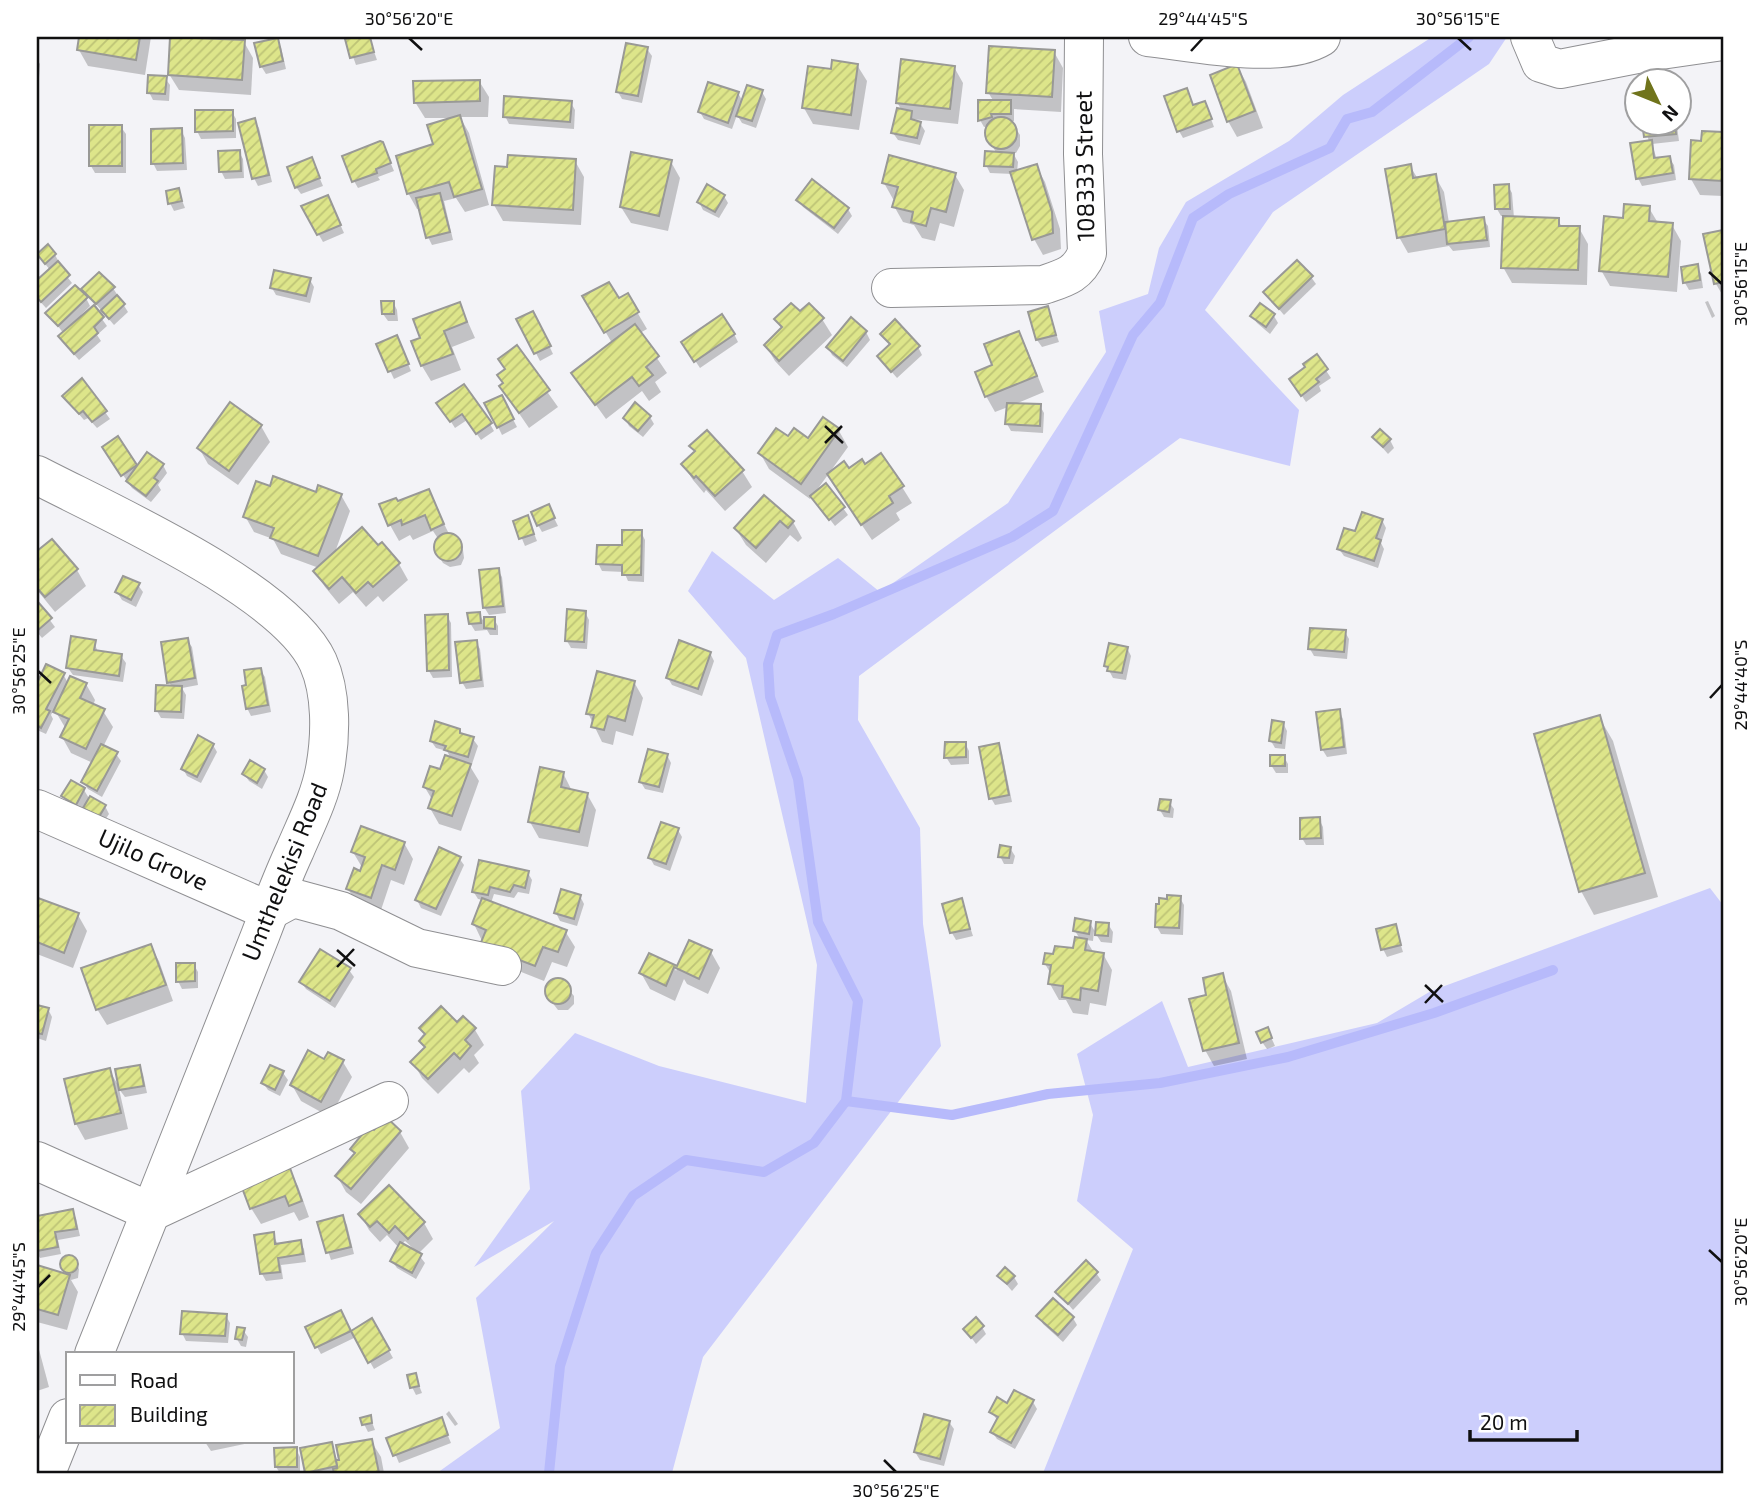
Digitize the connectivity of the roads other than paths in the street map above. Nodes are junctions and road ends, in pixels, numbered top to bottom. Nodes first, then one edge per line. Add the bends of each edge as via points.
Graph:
1 (1084, 37) edge
2 (1148, 37) edge
3 (1321, 37) edge
4 (1530, 37) edge
5 (1723, 41) edge
6 (891, 288) dead end
7 (37, 475) edge
8 (37, 809) edge
9 (270, 911) junction
10 (502, 966) dead end
11 (389, 1101) dead end
12 (37, 1161) edge
13 (152, 1212) junction
14 (95, 1352) edge
15 (66, 1423) edge
16 (46, 1473) edge

1 - 6 street, 108333 Street via 1087,253 1082,267 1043,285
2 - 3 street via 1261,50 1311,43
4 - 5 street via 1541,63 1560,69
7 - 9 street, Umthelekisi Road via 236,582 278,612 318,662 327,696 325,771
8 - 9 street, Ujilo Grove
9 - 10 street via 293,898 341,911 417,948
9 - 13 street, Umthelekisi Road
11 - 13 street
12 - 13 street
13 - 14 street, Umthelekisi Road
15 - 16 street

